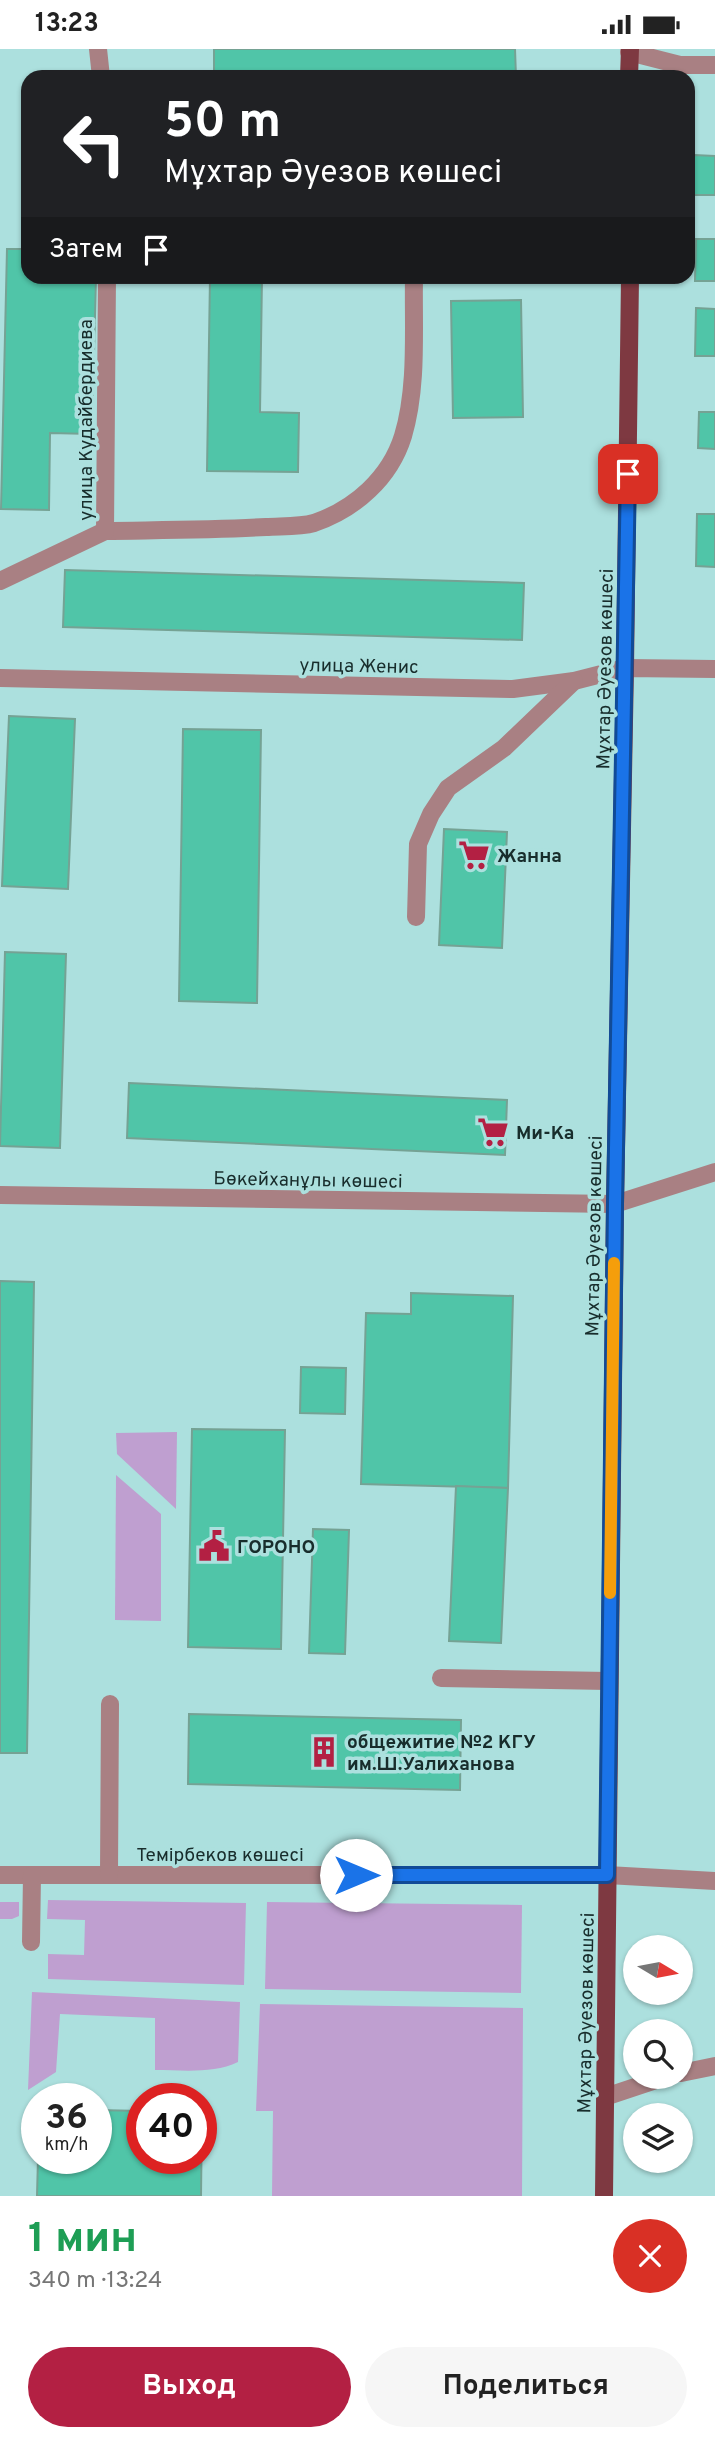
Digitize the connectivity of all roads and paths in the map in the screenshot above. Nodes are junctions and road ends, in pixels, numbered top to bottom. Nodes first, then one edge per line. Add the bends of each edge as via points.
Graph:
1 (98, 49) edge
2 (629, 51) edge
3 (715, 65) edge
4 (100, 70) edge
5 (629, 70) edge
6 (107, 284) edge
7 (414, 284) edge
8 (630, 284) edge
9 (105, 531) junction
10 (0, 581) edge
11 (625, 668) junction
12 (715, 669) edge
13 (0, 678) edge
14 (573, 681) junction
15 (416, 917) dead end
16 (715, 1172) edge
17 (0, 1195) edge
18 (615, 1204) junction
19 (441, 1678) dead end
20 (608, 1681) junction
21 (110, 1704) dead end
22 (0, 1875) edge
23 (32, 1875) junction
24 (109, 1875) junction
25 (607, 1875) junction
26 (715, 1881) edge
27 (31, 1942) dead end
28 (715, 2066) edge
29 (693, 2071) edge
30 (629, 2089) edge
31 (605, 2097) junction
32 (604, 2196) edge

1 - 4 street
2 - 3 street via 680,65
2 - 5 main road
6 - 9 street, улица Кудайбердиева
7 - 9 street via 409,406 389,470 372,488 312,524
8 - 11 main road, Мұхтар Әуезов көшесі
9 - 10 street, улица Кудайбердиева
11 - 12 street, улица Женис
11 - 14 street, улица Женис
11 - 18 main road, Мұхтар Әуезов көшесі
13 - 14 street, улица Женис via 513,689
14 - 15 street via 503,748 442,797 418,844
16 - 18 street, Бөкейханұлы көшесі
17 - 18 street, Бөкейханұлы көшесі
18 - 20 main road, Мұхтар Әуезов көшесі
19 - 20 street
20 - 25 main road, Мұхтар Әуезов көшесі
21 - 24 street
22 - 23 street, Темірбеков көшесі
23 - 24 street, Темірбеков көшесі
23 - 27 street
24 - 25 street, Темірбеков көшесі
25 - 26 street, Темірбеков көшесі
25 - 31 main road, Мұхтар Әуезов көшесі
28 - 29 street
30 - 31 street
31 - 32 main road, Мұхтар Әуезов көшесі

